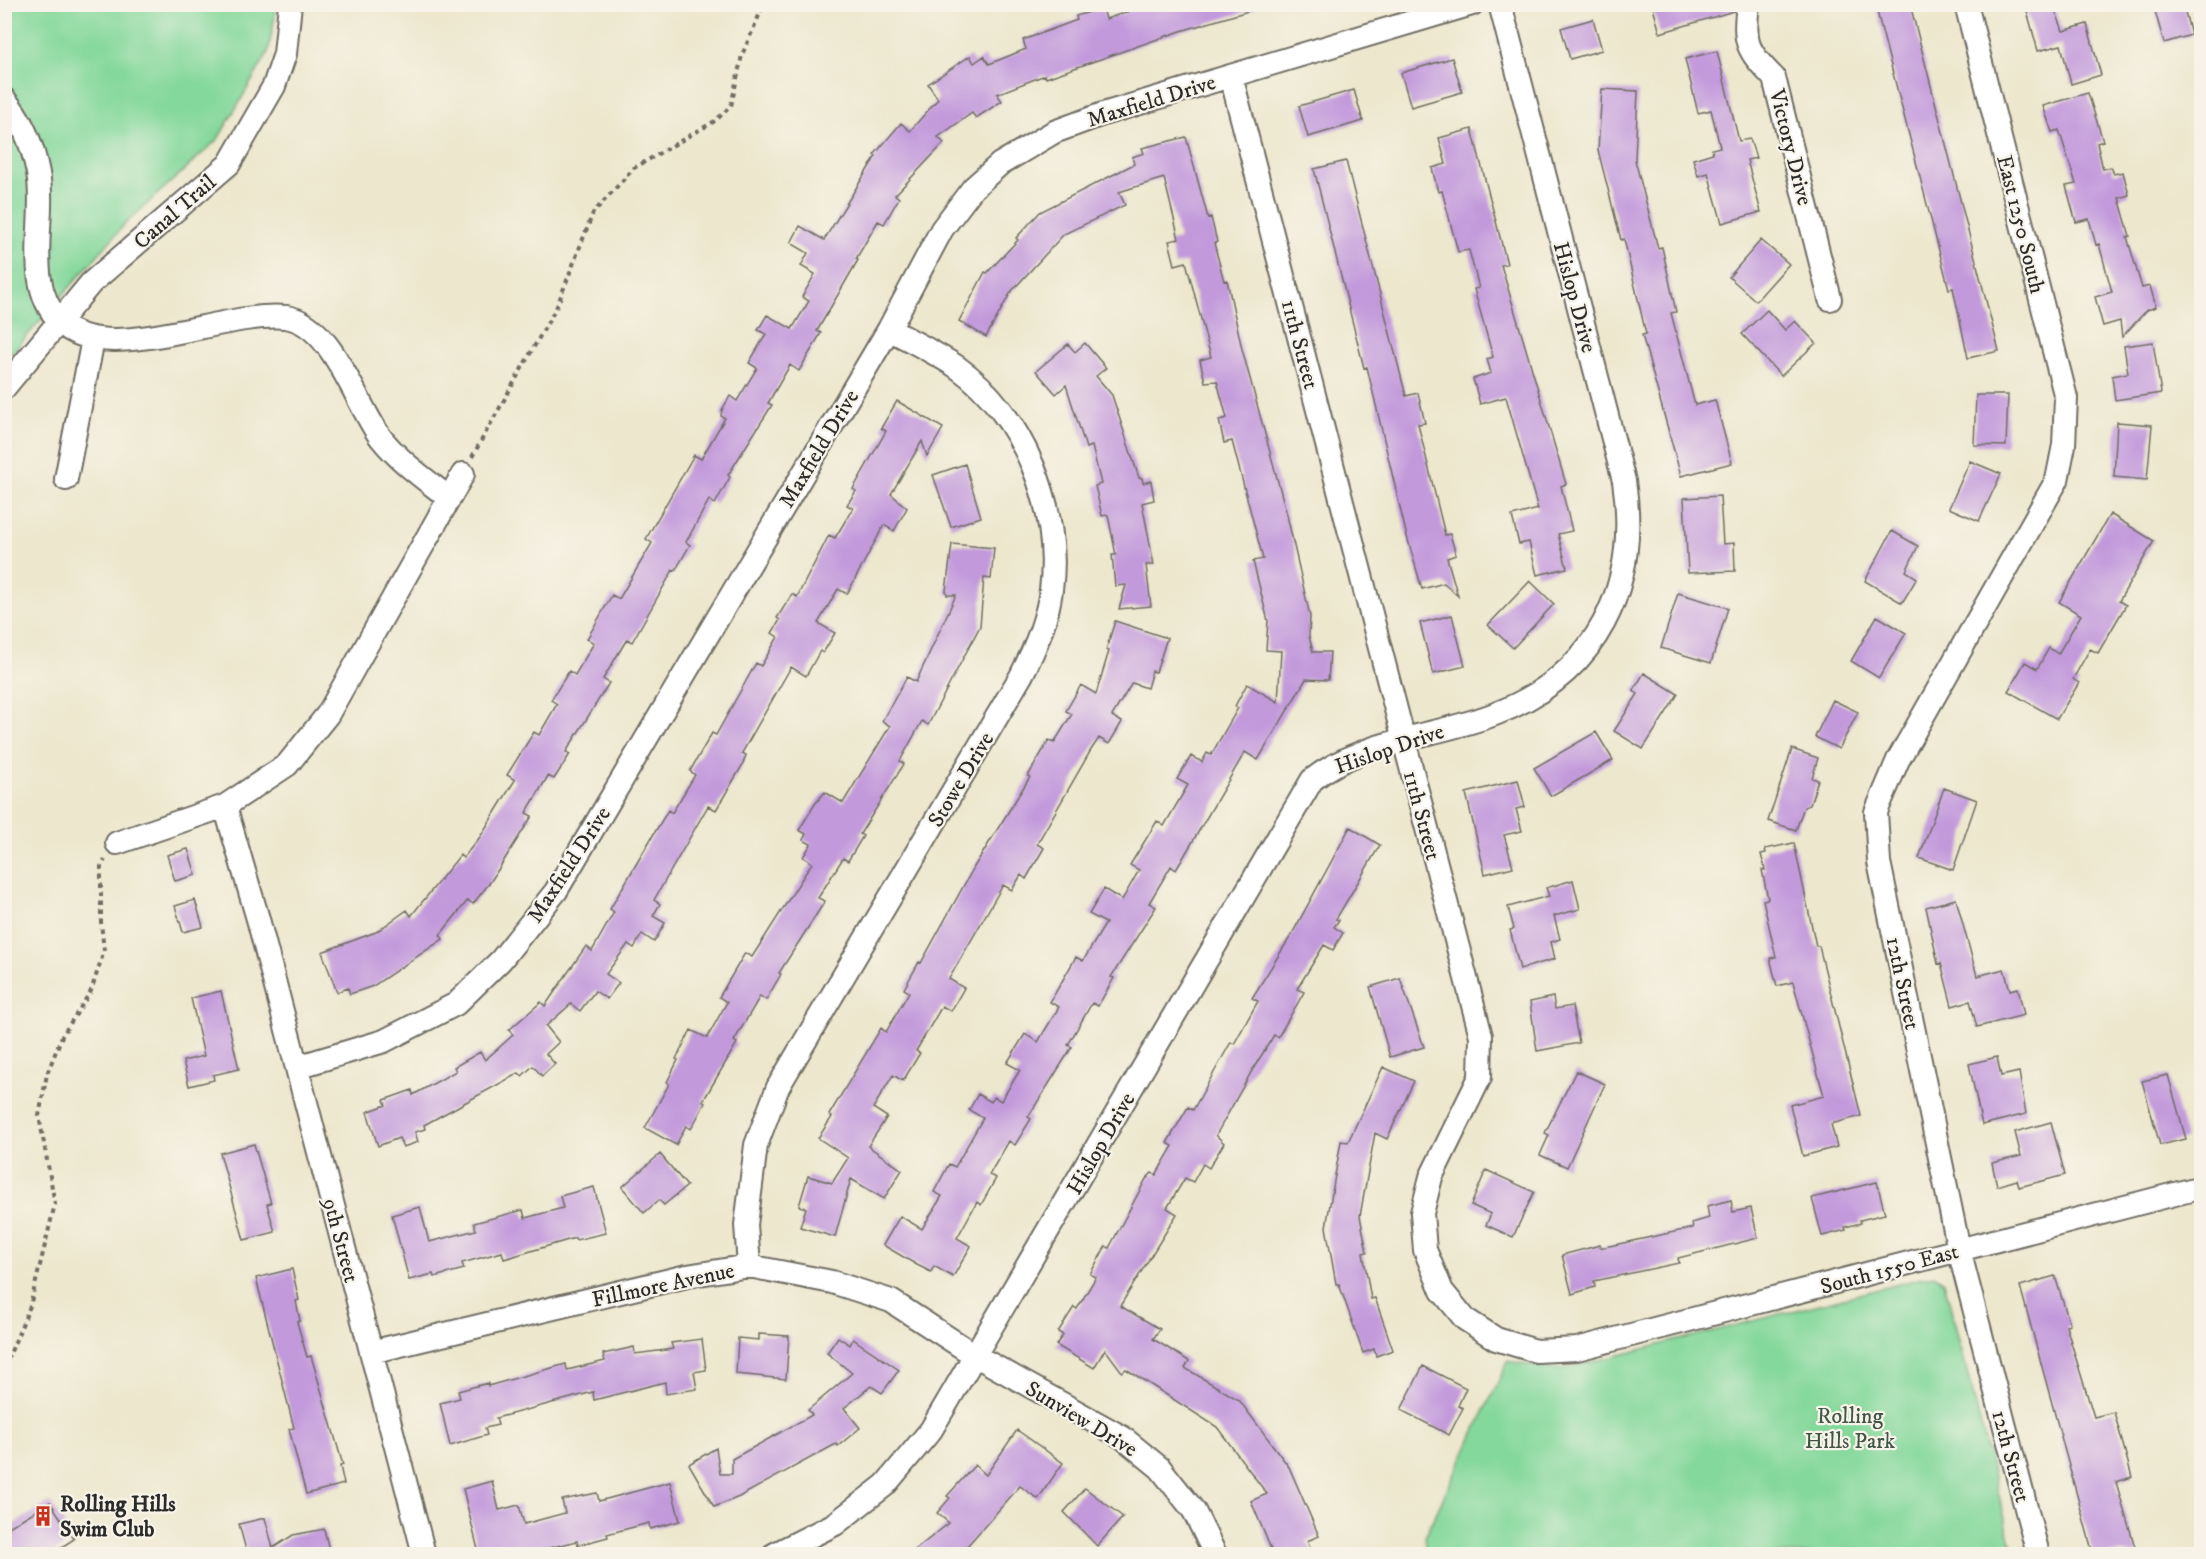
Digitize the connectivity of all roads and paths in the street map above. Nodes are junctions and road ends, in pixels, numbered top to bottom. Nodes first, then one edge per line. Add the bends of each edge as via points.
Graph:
1 (290, 4) edge
2 (764, 4) edge
3 (1472, 4) edge
4 (1500, 4) edge
5 (1748, 4) edge
6 (1966, 4) edge
7 (1231, 76) junction
8 (4, 99) edge
9 (1830, 299) dead end
10 (60, 321) junction
11 (889, 328) junction
12 (93, 339) junction
13 (4, 388) edge
14 (2064, 445) joint
15 (463, 474) joint
16 (66, 479) dead end
17 (449, 498) junction
18 (1403, 741) junction
19 (225, 806) junction
20 (117, 843) joint
21 (297, 1067) junction
22 (2202, 1187) edge
23 (1959, 1250) junction
24 (749, 1266) junction
25 (1577, 1349) joint
26 (371, 1352) junction
27 (976, 1356) junction
28 (4, 1368) edge
29 (424, 1554) edge
30 (775, 1554) edge
31 (1215, 1554) edge
32 (2038, 1554) edge

1 - 10 street, Canal Trail via 285,54 274,86 229,164 91,283
2 - 15 path via 742,55 732,106 716,121 634,168 593,213 557,306
3 - 7 street, Maxfield Drive
4 - 18 street, Hislop Drive via 1624,481 1629,514 1625,568 1617,597 1586,650 1545,690 1494,715
5 - 9 street, Victory Drive via 1745,43 1774,78
6 - 14 street, East 1250 South via 2066,398
7 - 11 street, Maxfield Drive via 1063,129 1000,164 974,188 942,229
7 - 18 street, 11th Street
8 - 10 street via 26,133 38,174 39,278 46,303
10 - 12 street via 76,334
10 - 13 street, Canal Trail
11 - 21 street, Maxfield Drive via 556,891 501,960 456,1004 384,1041
11 - 24 street, Stowe Drive via 957,368 1011,427 1043,495 1050,529 1051,589 1037,644 1021,676 778,1087 756,1146 746,1225
12 - 16 street
12 - 17 street via 138,338 285,317 308,324 327,345 381,437 401,460
14 - 23 street, 12th Street via 2057,480 1898,760 1876,812 1879,862
15 - 17 street
17 - 19 street via 328,714 287,765
18 - 25 street, 11th Street via 1481,1036 1480,1077 1431,1177 1422,1213 1425,1251 1442,1291 1465,1319 1496,1338 1536,1351
18 - 27 street, Hislop Drive via 1352,756 1312,780
19 - 20 street
19 - 21 street, 9th Street
20 - 28 path via 101,866 105,951 91,991 62,1036 47,1074 39,1116 55,1204 30,1306
21 - 26 street, 9th Street
22 - 23 street, South 1550 East
23 - 25 street, South 1550 East
23 - 32 street, 12th Street
24 - 26 street, Fillmore Avenue via 687,1276
24 - 27 street, Fillmore Avenue via 832,1282 891,1300
26 - 29 street, 9th Street
27 - 30 street, Hislop Drive via 931,1430 885,1485 835,1524
27 - 31 street, Sunview Drive via 1122,1437 1160,1468 1194,1511

